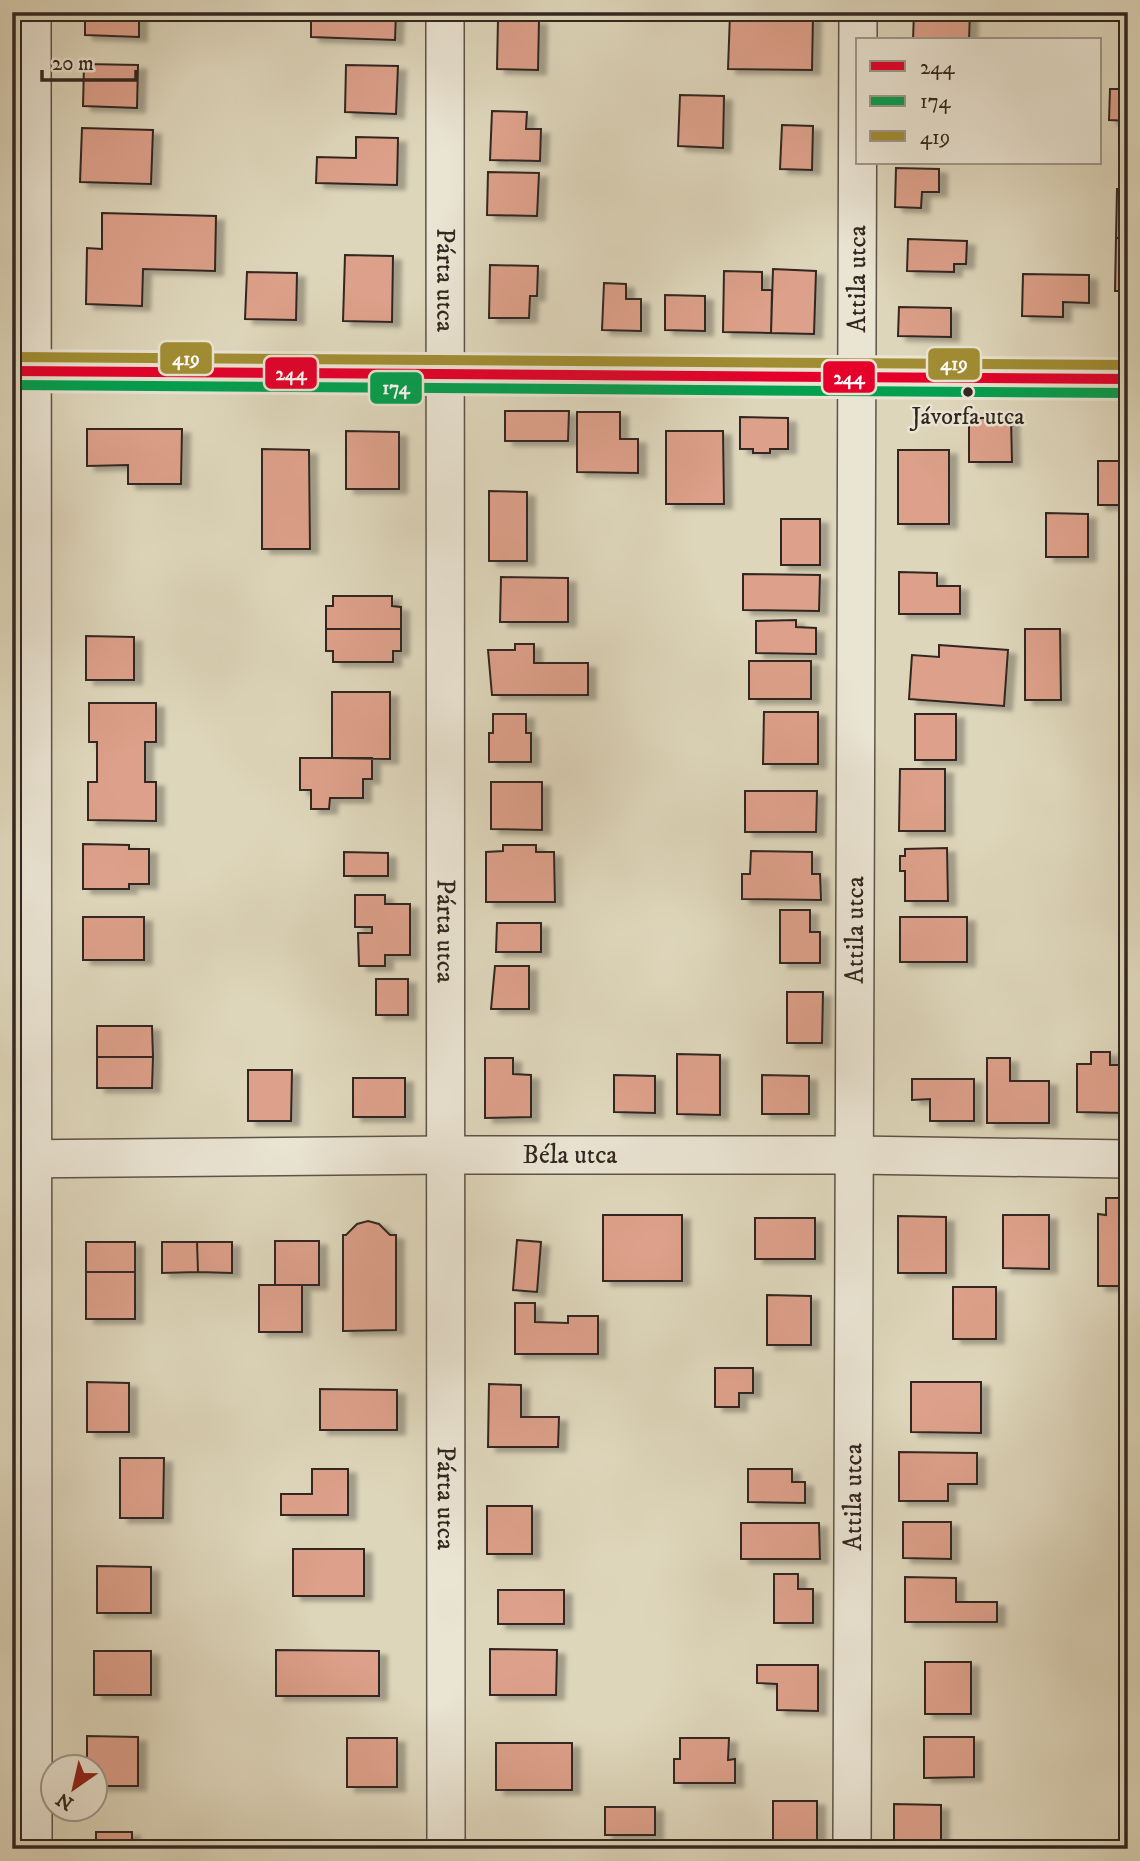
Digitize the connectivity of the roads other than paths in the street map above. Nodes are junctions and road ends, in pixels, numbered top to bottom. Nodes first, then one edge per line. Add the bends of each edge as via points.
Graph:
1 (32, 12) edge
2 (445, 12) edge
3 (858, 12) edge
4 (858, 38) edge
5 (858, 164) edge
6 (22, 371) edge
7 (446, 373) junction
8 (857, 377) junction
9 (1128, 379) edge
10 (446, 1155) junction
11 (855, 1155) junction
12 (22, 1159) edge
13 (1128, 1159) edge
14 (33, 1849) edge
15 (446, 1849) edge
16 (852, 1849) edge

1 - 6 street
2 - 7 street, Párta utca
3 - 4 street, Attila utca
5 - 8 street, Attila utca
6 - 7 main road
6 - 12 street
7 - 8 main road
7 - 10 street, Párta utca
8 - 9 main road
8 - 11 street, Attila utca
10 - 11 street, Béla utca
10 - 12 street, Béla utca
10 - 15 street, Párta utca
11 - 13 street, Béla utca
11 - 16 street, Attila utca
12 - 14 street

